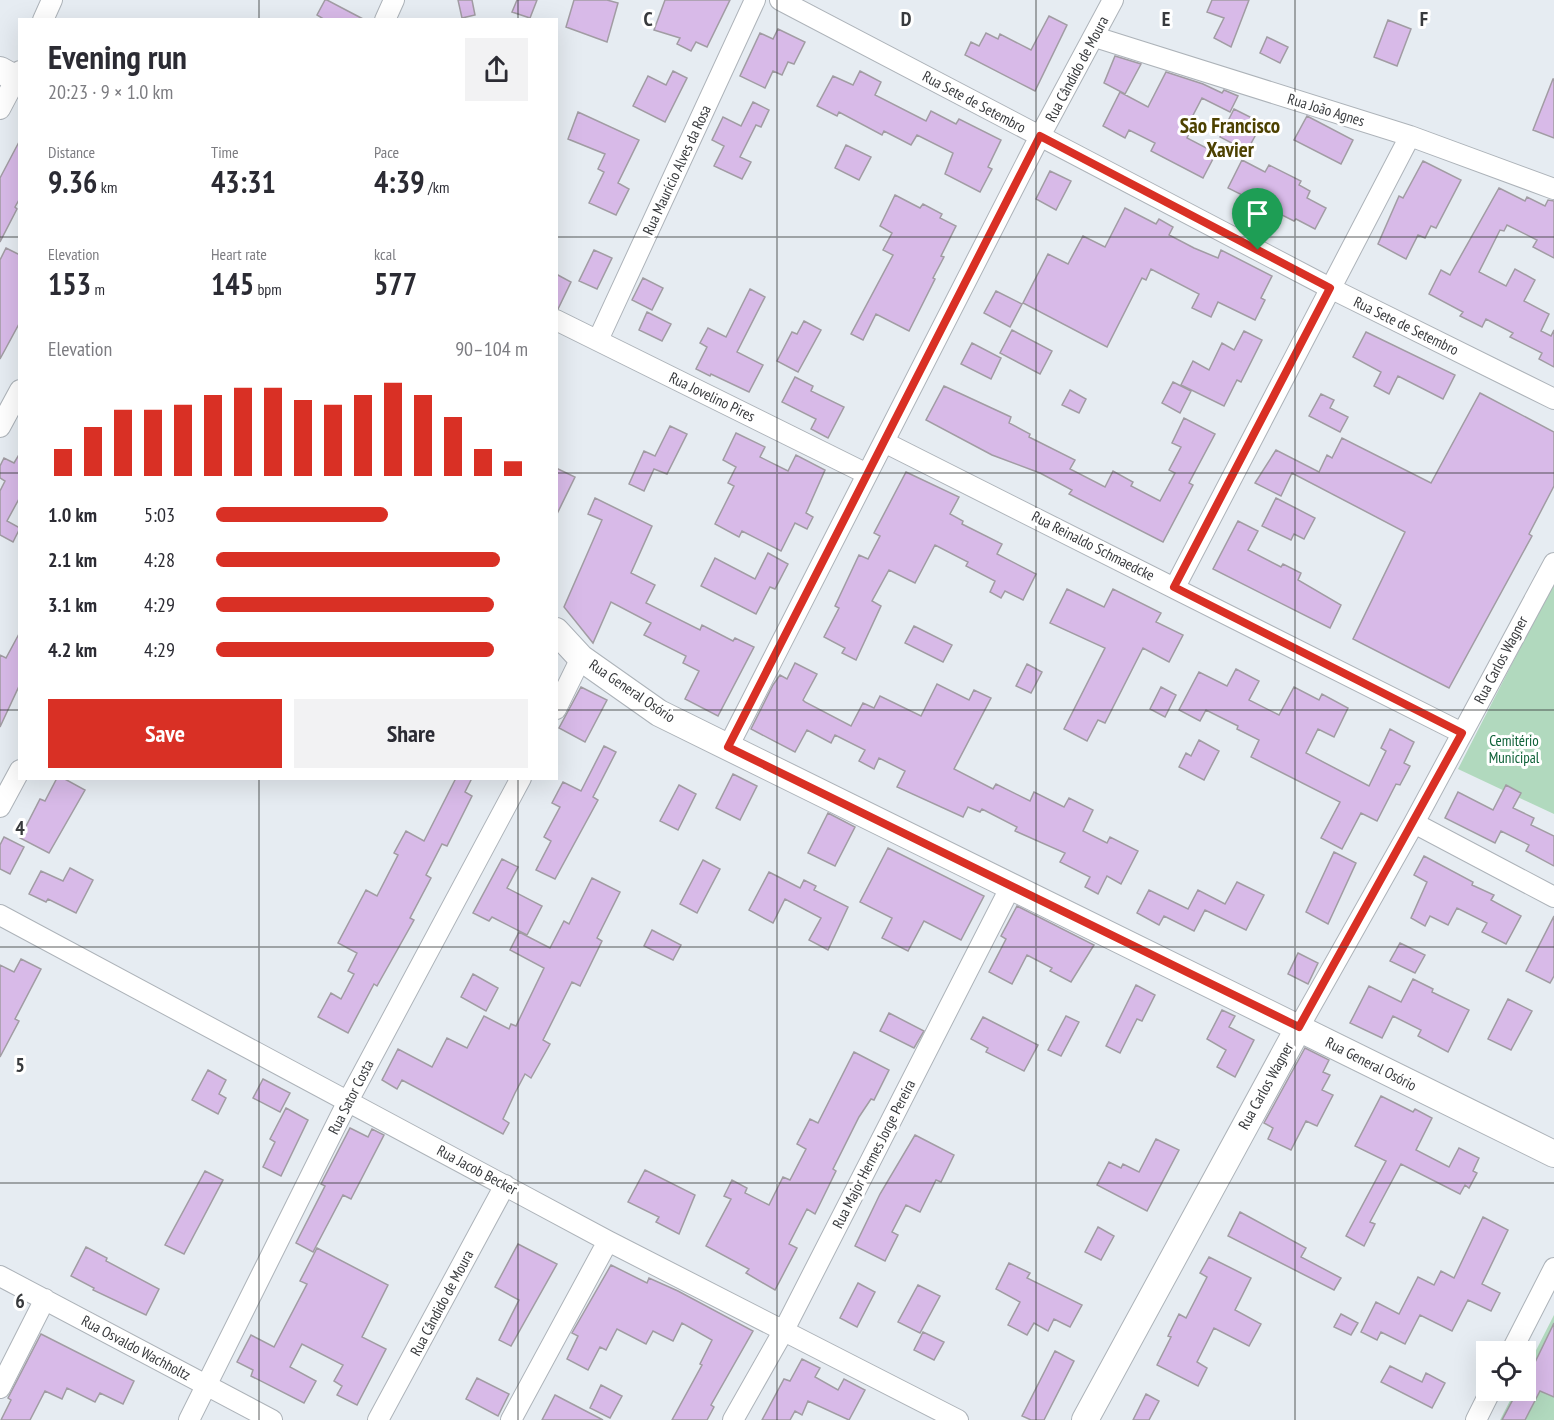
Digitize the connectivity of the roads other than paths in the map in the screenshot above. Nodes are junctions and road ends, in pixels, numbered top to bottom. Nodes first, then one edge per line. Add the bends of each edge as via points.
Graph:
1 (52, 0) edge
2 (394, 0) edge
3 (755, 0) edge
4 (780, 0) edge
5 (1113, 0) edge
6 (44, 18) edge
7 (386, 18) edge
8 (1095, 37) junction
9 (14, 75) edge
10 (0, 109) edge
11 (1040, 136) junction
12 (1410, 136) junction
13 (1554, 189) edge
14 (1330, 288) junction
15 (558, 321) edge
16 (598, 340) junction
17 (18, 394) edge
18 (1554, 399) edge
19 (0, 427) edge
20 (884, 442) junction
21 (867, 474) junction
22 (1554, 563) edge
23 (1174, 587) junction
24 (558, 633) edge
25 (581, 658) junction
26 (558, 704) edge
27 (1462, 733) junction
28 (728, 747) junction
29 (18, 774) edge
30 (520, 780) edge
31 (0, 807) edge
32 (1414, 823) junction
33 (1011, 886) junction
34 (1554, 897) edge
35 (0, 915) edge
36 (1299, 1027) junction
37 (348, 1101) junction
38 (1554, 1154) edge
39 (505, 1185) junction
40 (608, 1240) junction
41 (1554, 1268) edge
42 (0, 1276) edge
43 (45, 1299) junction
44 (783, 1330) junction
45 (1517, 1341) edge
46 (207, 1386) junction
47 (0, 1388) edge
48 (1486, 1401) edge
49 (189, 1420) edge
50 (272, 1420) edge
51 (378, 1420) edge
52 (512, 1420) edge
53 (733, 1420) edge
54 (958, 1420) edge
55 (1084, 1420) edge
56 (1476, 1420) edge

1 - 6 street
2 - 7 street
3 - 16 street, Rua Maurício Alves da Rosa
4 - 11 street, Rua Sete de Setembro
5 - 8 street, Rua Cândido de Moura
8 - 11 street, Rua Cândido de Moura
8 - 12 street, Rua João Agnes
9 - 10 street
11 - 14 street, Rua Sete de Setembro
11 - 20 street, Rua Cândido de Moura
12 - 13 street, Rua João Agnes
12 - 14 street
14 - 18 street, Rua Sete de Setembro
14 - 23 street
15 - 16 street, Rua Jovelino Pires
16 - 21 street, Rua Jovelino Pires
17 - 19 street
20 - 21 street, Rua Cândido de Moura
20 - 23 street, Rua Reinaldo Schmaedcke
21 - 28 street, Rua Cândido de Moura
22 - 27 street, Rua Carlos Wagner
23 - 27 street, Rua Reinaldo Schmaedcke
24 - 25 main road, Rua General Osório
25 - 26 street
25 - 28 main road, Rua General Osório via 659,713
27 - 32 street, Rua Carlos Wagner
28 - 33 main road, Rua General Osório
29 - 31 street
30 - 37 street, Rua Sator Costa
32 - 34 street
32 - 36 street, Rua Carlos Wagner
33 - 36 main road, Rua General Osório
33 - 44 street, Rua Major Hermes Jorge Pereira
35 - 37 street, Rua Jacob Becker
36 - 38 main road, Rua General Osório
36 - 55 main road, Rua Carlos Wagner
37 - 39 street, Rua Jacob Becker
37 - 46 street, Rua Sator Costa
39 - 40 street, Rua Jacob Becker
39 - 51 street, Rua Cândido de Moura
40 - 44 street, Rua Jacob Becker
40 - 52 street
41 - 45 street
42 - 43 street, Rua Osvaldo Wachholtz
43 - 46 street, Rua Osvaldo Wachholtz
43 - 47 street
44 - 53 street, Rua Major Hermes Jorge Pereira
44 - 54 street, Rua Jacob Becker
46 - 49 street, Rua Sator Costa
46 - 50 street, Rua Osvaldo Wachholtz
48 - 56 street

